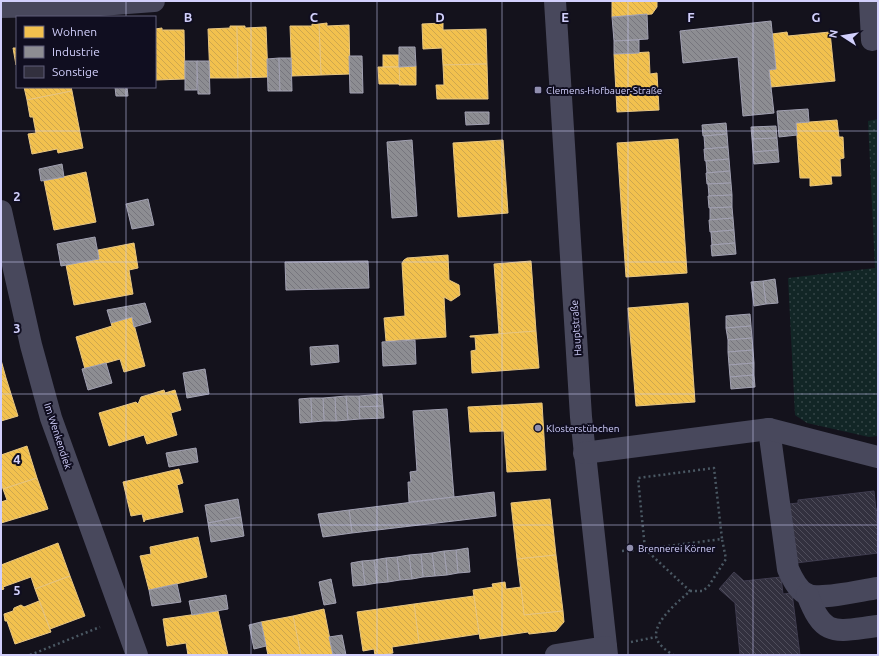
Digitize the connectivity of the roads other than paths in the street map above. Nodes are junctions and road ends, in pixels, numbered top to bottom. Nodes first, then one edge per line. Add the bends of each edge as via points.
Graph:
1 (154, 1) edge
2 (555, 1) edge
3 (870, 1) edge
4 (1, 7) edge
5 (872, 40) dead end
6 (1, 211) edge
7 (769, 429) junction
8 (584, 453) junction
9 (878, 457) edge
10 (878, 588) edge
11 (807, 594) junction
12 (878, 626) edge
13 (606, 651) edge
14 (137, 655) edge
15 (556, 655) edge

1 - 4 street
2 - 8 street, Hauptstraße
3 - 5 street
6 - 14 street, Im Wenkendiek via 31,346 51,418
7 - 8 street
7 - 9 street
7 - 11 street via 788,569 795,583
8 - 13 street, Hauptstraße
10 - 11 street via 820,596
11 - 12 street via 819,621 831,629
13 - 15 street

